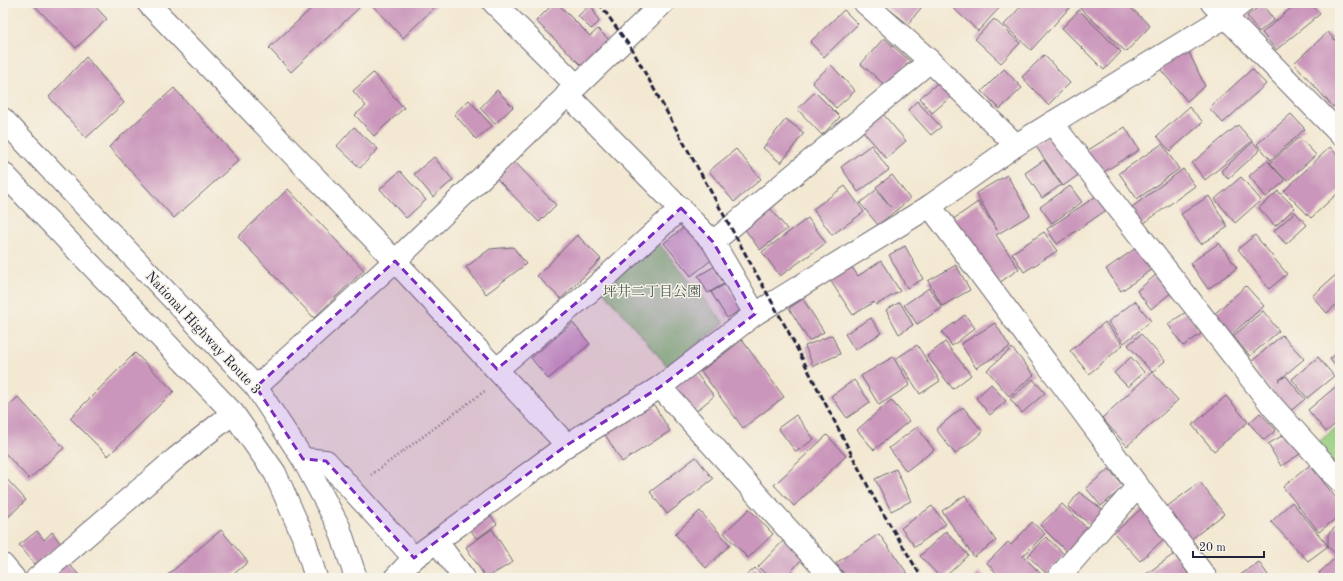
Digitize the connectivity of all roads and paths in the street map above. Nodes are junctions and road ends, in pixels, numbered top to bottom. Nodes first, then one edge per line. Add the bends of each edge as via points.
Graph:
1 (148, 3) edge
2 (494, 3) edge
3 (664, 3) edge
4 (865, 3) edge
5 (1242, 3) edge
6 (1218, 10) edge
7 (930, 61) junction
8 (572, 90) junction
9 (3, 119) edge
10 (1052, 123) junction
11 (1340, 134) edge
12 (1016, 145) junction
13 (3, 173) edge
14 (930, 206) junction
15 (680, 208) junction
16 (713, 242) junction
17 (395, 261) junction
18 (754, 314) junction
19 (500, 373) junction
20 (660, 387) junction
21 (256, 388) junction
22 (233, 413) junction
23 (567, 445) junction
24 (303, 459) junction
25 (1340, 481) edge
26 (1138, 486) junction
27 (352, 490) junction
28 (436, 542) junction
29 (414, 558) junction
30 (3, 565) edge
31 (14, 578) edge
32 (37, 578) edge
33 (316, 578) edge
34 (356, 578) edge
35 (395, 578) edge
36 (464, 578) edge
37 (832, 578) edge
38 (1058, 578) edge
39 (1206, 578) edge

1 - 17 main road
2 - 8 main road
3 - 8 main road
4 - 7 main road
5 - 6 main road
6 - 10 main road
6 - 11 main road
7 - 12 main road
7 - 16 main road
8 - 15 main road
8 - 17 main road
9 - 21 main road, National Highway Route 3
10 - 12 main road
10 - 25 main road via 1273,407
12 - 14 main road
13 - 22 main road
14 - 18 main road
14 - 26 main road
15 - 16 main road
15 - 19 main road
16 - 18 main road
17 - 19 main road
17 - 21 main road
18 - 20 main road
19 - 23 main road
19 - 27 path
20 - 23 main road
20 - 37 main road
21 - 24 main road, National Highway Route 3
22 - 32 main road via 175,459
22 - 33 main road via 275,473 305,541
23 - 28 main road
24 - 27 main road via 326,461
24 - 34 main road, National Highway Route 3 via 339,527
26 - 38 main road
26 - 39 main road
27 - 29 main road
28 - 29 main road
28 - 36 main road
29 - 35 main road
30 - 31 main road

